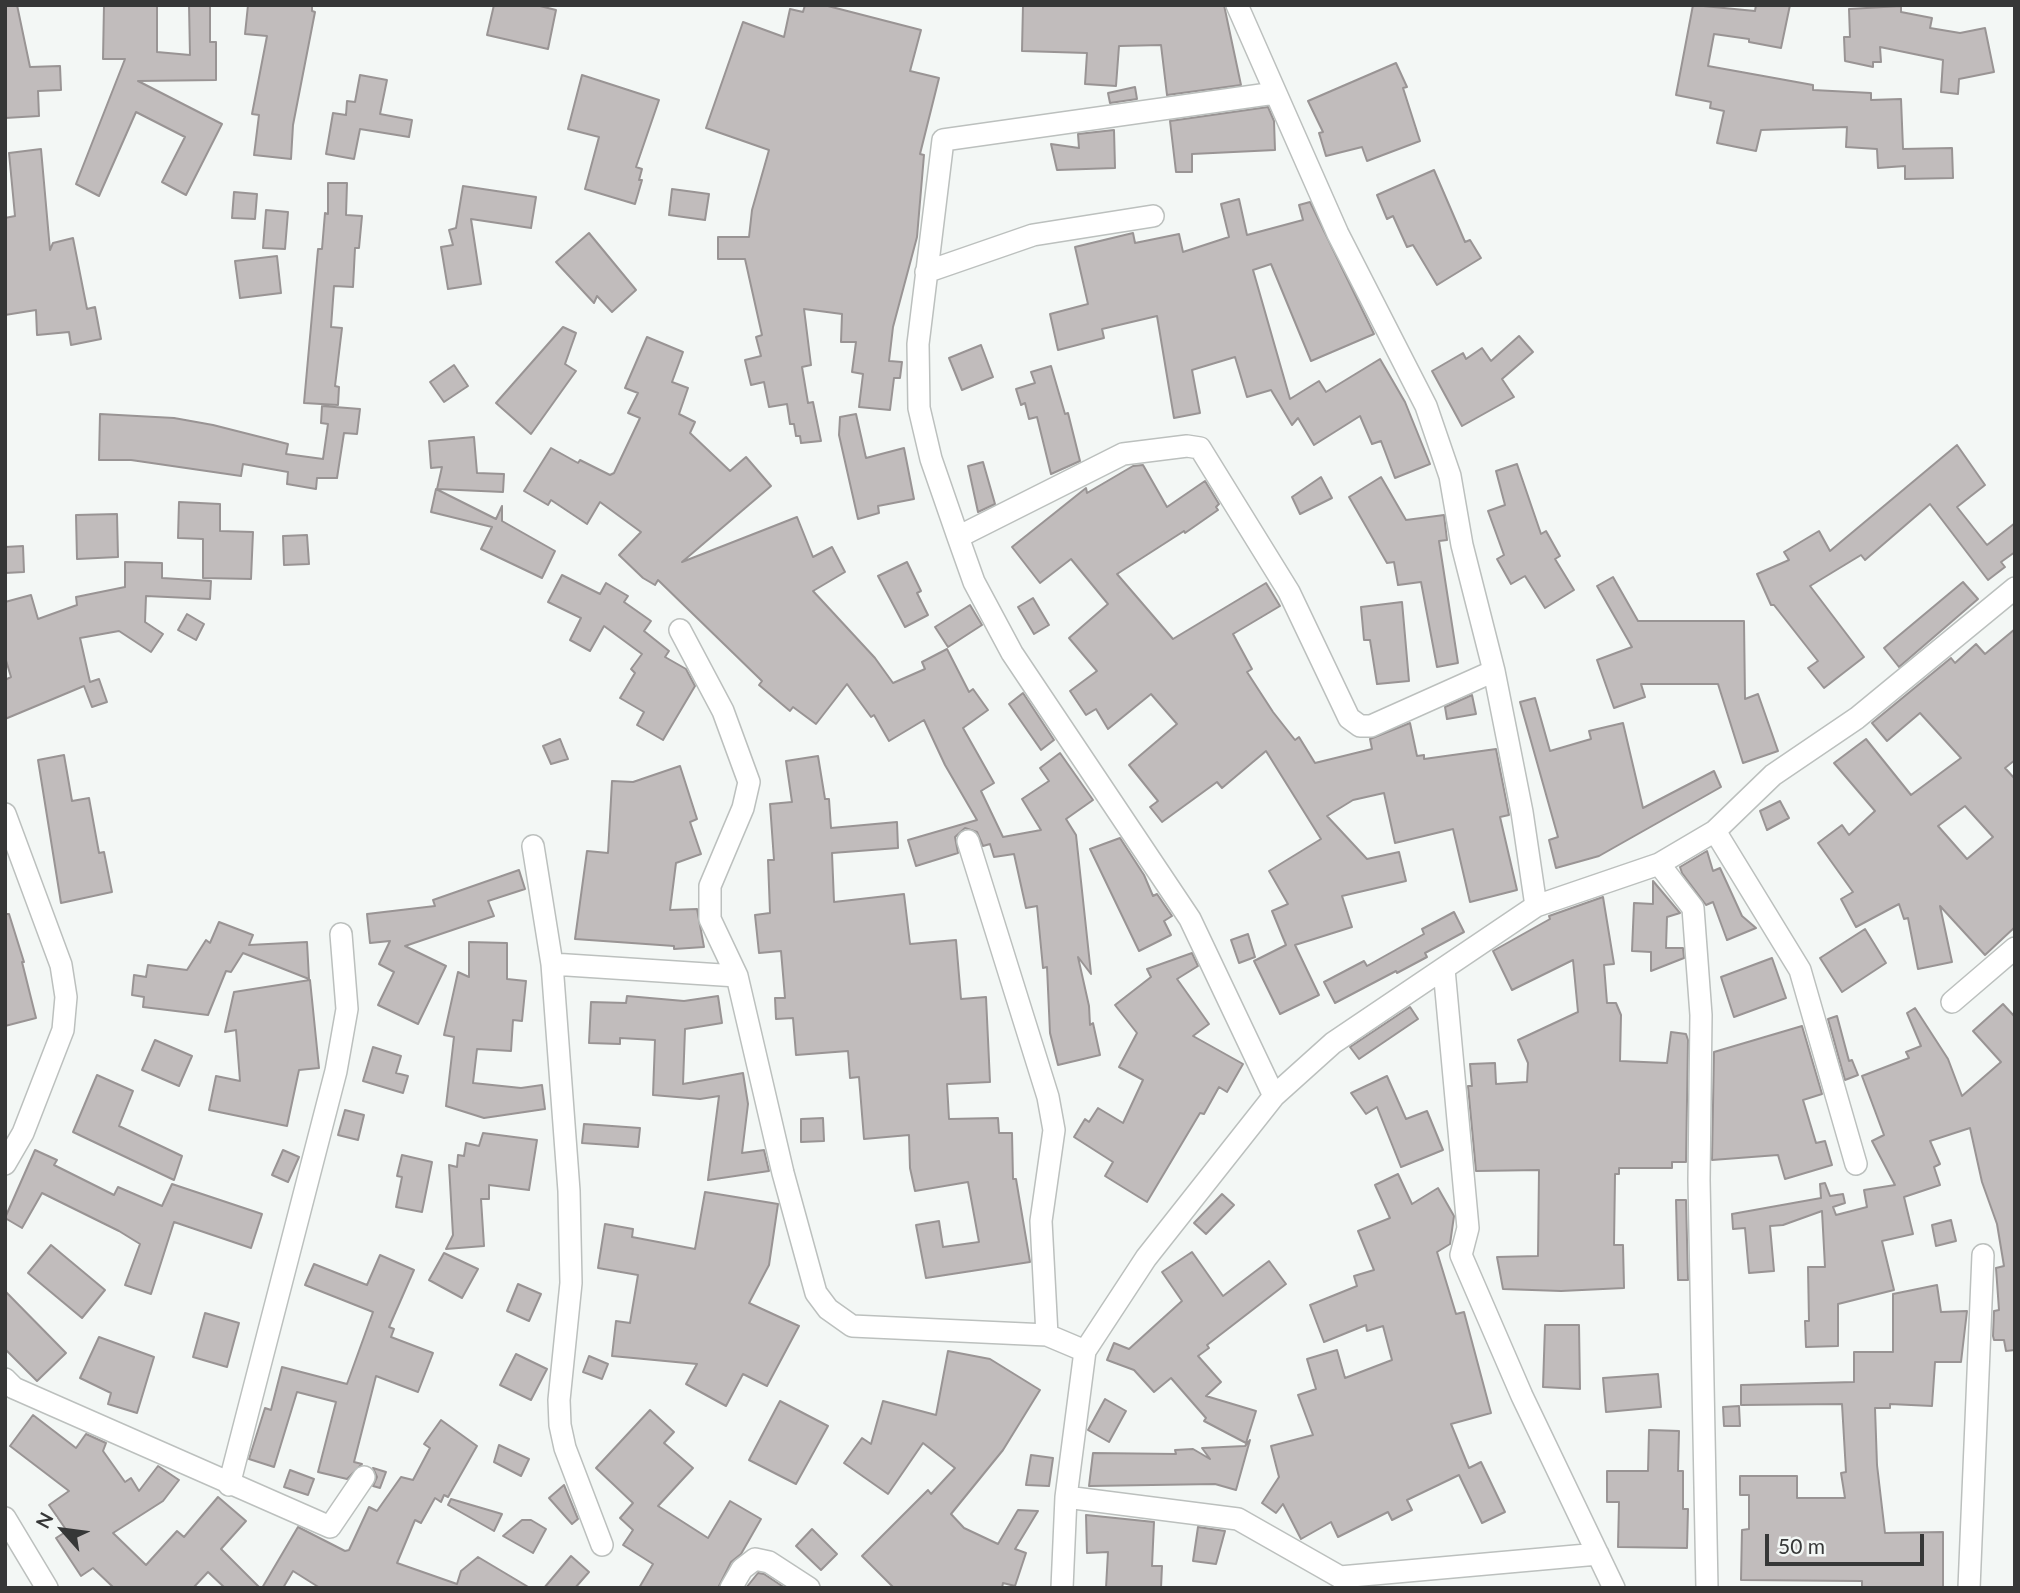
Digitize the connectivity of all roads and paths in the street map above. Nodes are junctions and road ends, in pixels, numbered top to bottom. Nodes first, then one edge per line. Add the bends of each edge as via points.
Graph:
1 (1237, 5) edge
2 (1275, 93) junction
3 (1153, 216) dead end
4 (926, 272) junction
5 (958, 537) junction
6 (2015, 588) edge
7 (680, 630) dead end
8 (1494, 671) junction
9 (5, 814) edge
10 (1714, 831) junction
11 (968, 841) dead end
12 (533, 846) dead end
13 (1659, 864) junction
14 (1536, 906) junction
15 (341, 934) dead end
16 (2015, 947) edge
17 (552, 964) junction
18 (1444, 970) junction
19 (737, 975) junction
20 (1952, 1002) dead end
21 (1274, 1096) junction
22 (5, 1164) edge
23 (1856, 1164) dead end
24 (1983, 1255) dead end
25 (1047, 1335) junction
26 (1085, 1351) junction
27 (5, 1379) edge
28 (364, 1477) dead end
29 (229, 1485) junction
30 (1066, 1497) junction
31 (5, 1518) edge
32 (602, 1545) dead end
33 (1598, 1554) junction
34 (47, 1588) edge
35 (731, 1588) edge
36 (809, 1588) edge
37 (1062, 1588) edge
38 (1614, 1588) edge
39 (1707, 1588) edge
40 (1969, 1588) edge

1 - 2 street
2 - 4 street via 943,140
2 - 8 street via 1338,234 1426,407 1450,476
3 - 4 street via 1033,235
4 - 5 street via 918,344 919,408
5 - 8 street via 1123,454 1200,448 1289,592 1349,718 1360,726 1371,726
5 - 21 street via 974,582 1012,653 1190,919
6 - 10 street via 1857,718 1773,775
7 - 19 street via 723,711 749,782 743,808 710,886 710,919
8 - 14 street
9 - 22 street via 61,965 66,997 63,1030 23,1133
10 - 13 street
10 - 23 street via 1800,970
11 - 25 street via 1048,1097 1054,1130 1041,1222
12 - 17 street
13 - 14 street
13 - 39 street via 1693,908 1701,1015 1699,1180
14 - 18 street
15 - 29 street via 347,1009 336,1072
16 - 20 street
17 - 19 street
17 - 32 street via 569,1191 570,1283 560,1425
18 - 21 street via 1333,1043
18 - 33 street via 1468,1228 1461,1255
19 - 25 street via 808,1273 828,1309 852,1326
21 - 26 street via 1146,1258
24 - 40 street
25 - 26 street
26 - 30 street
27 - 29 street via 14,1388
28 - 29 street via 330,1527
30 - 33 street via 1238,1519 1340,1577
30 - 37 street
31 - 34 street
33 - 38 street
35 - 36 street via 742,1569 755,1559 769,1562

